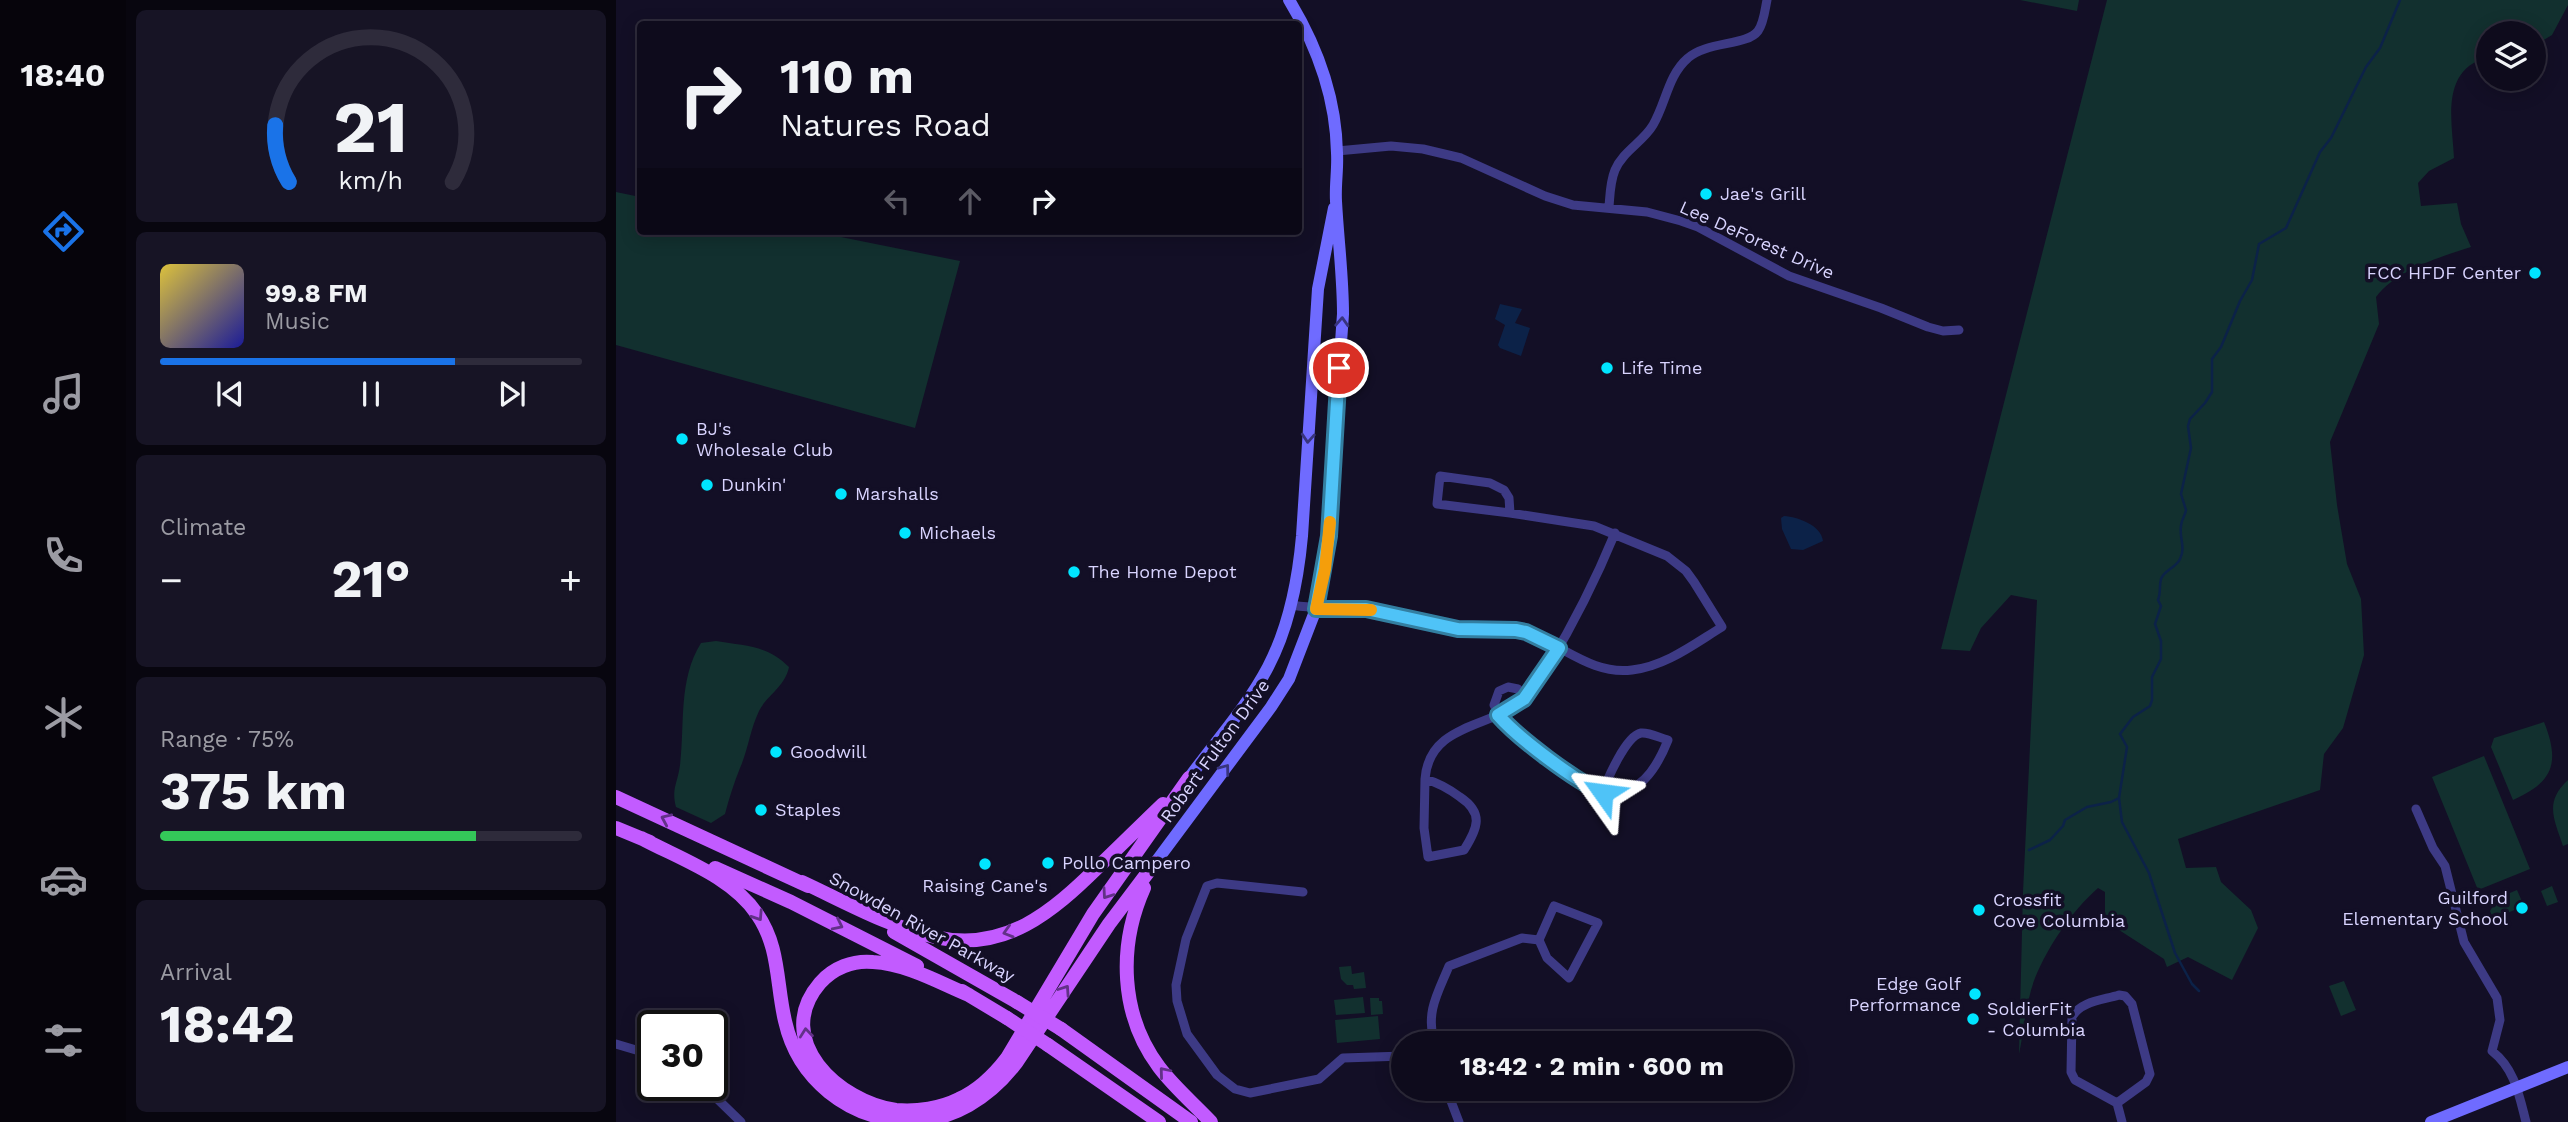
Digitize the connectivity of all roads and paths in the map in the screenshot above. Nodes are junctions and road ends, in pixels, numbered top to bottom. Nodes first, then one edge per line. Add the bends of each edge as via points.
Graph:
1 (1289, 0) edge
2 (1767, 0) edge
3 (1301, 21) edge
4 (1302, 23) edge
5 (1337, 151) junction
6 (1336, 201) junction
7 (1609, 207) junction
8 (1959, 330) dead end
9 (1510, 513) junction
10 (1615, 533) junction
11 (1291, 605) junction
12 (1316, 609) junction
13 (1559, 648) junction
14 (1518, 689) dead end
15 (1498, 715) junction
16 (1189, 778) junction
17 (1425, 779) junction
18 (1603, 793) junction
19 (616, 797) edge
20 (2416, 809) dead end
21 (616, 828) edge
22 (641, 838) junction
23 (1155, 863) junction
24 (802, 883) junction
25 (1303, 892) dead end
26 (1539, 940) junction
27 (969, 995) junction
28 (1432, 1031) edge
29 (616, 1044) edge
30 (637, 1050) edge
31 (1391, 1056) edge
32 (2568, 1067) edge
33 (2517, 1088) junction
34 (720, 1101) edge
35 (1451, 1101) edge
36 (2116, 1104) junction
37 (741, 1122) edge
38 (1159, 1122) edge
39 (1191, 1122) edge
40 (1211, 1122) edge
41 (1459, 1122) edge
42 (2122, 1122) edge
43 (2431, 1122) edge
44 (2526, 1122) edge

1 - 3 street, Robert Fulton Drive
2 - 7 street via 1754,35 1709,46 1682,63 1655,122 1619,162
4 - 5 street, Robert Fulton Drive via 1321,68
5 - 6 street, Robert Fulton Drive
5 - 7 street, Lee DeForest Drive via 1391,146 1433,151 1461,158 1545,196 1585,207
6 -> 11 street, Robert Fulton Drive via 1318,289 1301,546
12 -> 6 street, Robert Fulton Drive via 1329,536 1343,314
7 - 8 street, Lee DeForest Drive via 1681,221 1789,276 1928,327
9 - 9 street via 1437,504 1440,476 1498,486 1509,498
9 - 10 street
10 - 13 street
10 - 13 street via 1667,556 1686,571 1723,627 1669,659 1631,670 1596,667
11 - 12 street
11 - 16 street, Robert Fulton Drive via 1268,667
12 - 13 street via 1366,609 1458,629 1516,630
23 -> 12 street, Robert Fulton Drive via 1272,707 1289,679
13 - 15 street via 1524,699
14 - 15 street via 1499,691 1494,705
15 - 17 street via 1446,739 1427,763
15 - 18 street via 1515,733
16 -> 24 main road via 1055,908 1002,934 972,940 937,937 896,925
16 -> 27 main road via 1093,914 1007,1058 971,1093 925,1109 897,1110 873,1104 835,1083 806,1044 809,1000 828,976 847,965 891,965
17 - 17 street via 1443,785 1475,810 1475,829 1464,850 1428,857
18 - 18 street via 1608,773 1635,736 1643,733 1668,740 1644,781 1625,792
24 -> 19 main road, Snowden River Parkway
20 - 33 street via 2445,866 2465,942 2497,998 2500,1020 2492,1051 2506,1063
21 - 22 main road, Snowden River Parkway
22 -> 23 main road via 727,884 757,914 774,949 789,1035 815,1080 855,1109 911,1122 955,1113 1000,1083
22 -> 27 main road, Snowden River Parkway via 791,902
40 -> 23 main road via 1154,1059 1128,995 1129,931
24 - 39 main road, Snowden River Parkway, bridge via 930,951 1061,1029
25 - 31 street via 1217,883 1207,886 1185,939 1176,985 1182,1020 1196,1049 1217,1075 1250,1093 1319,1079 1343,1058
26 - 26 street via 1547,958 1569,978 1598,923 1554,906
26 - 28 street via 1522,937 1449,966 1432,1008
27 - 38 main road, Snowden River Parkway, bridge
29 - 30 street
32 - 33 street
33 - 43 street
33 - 44 street
34 - 37 street
35 - 41 street
36 - 36 street via 2072,1076 2072,1017 2079,1007 2119,995 2133,1004 2151,1068 2146,1082
36 - 42 street

